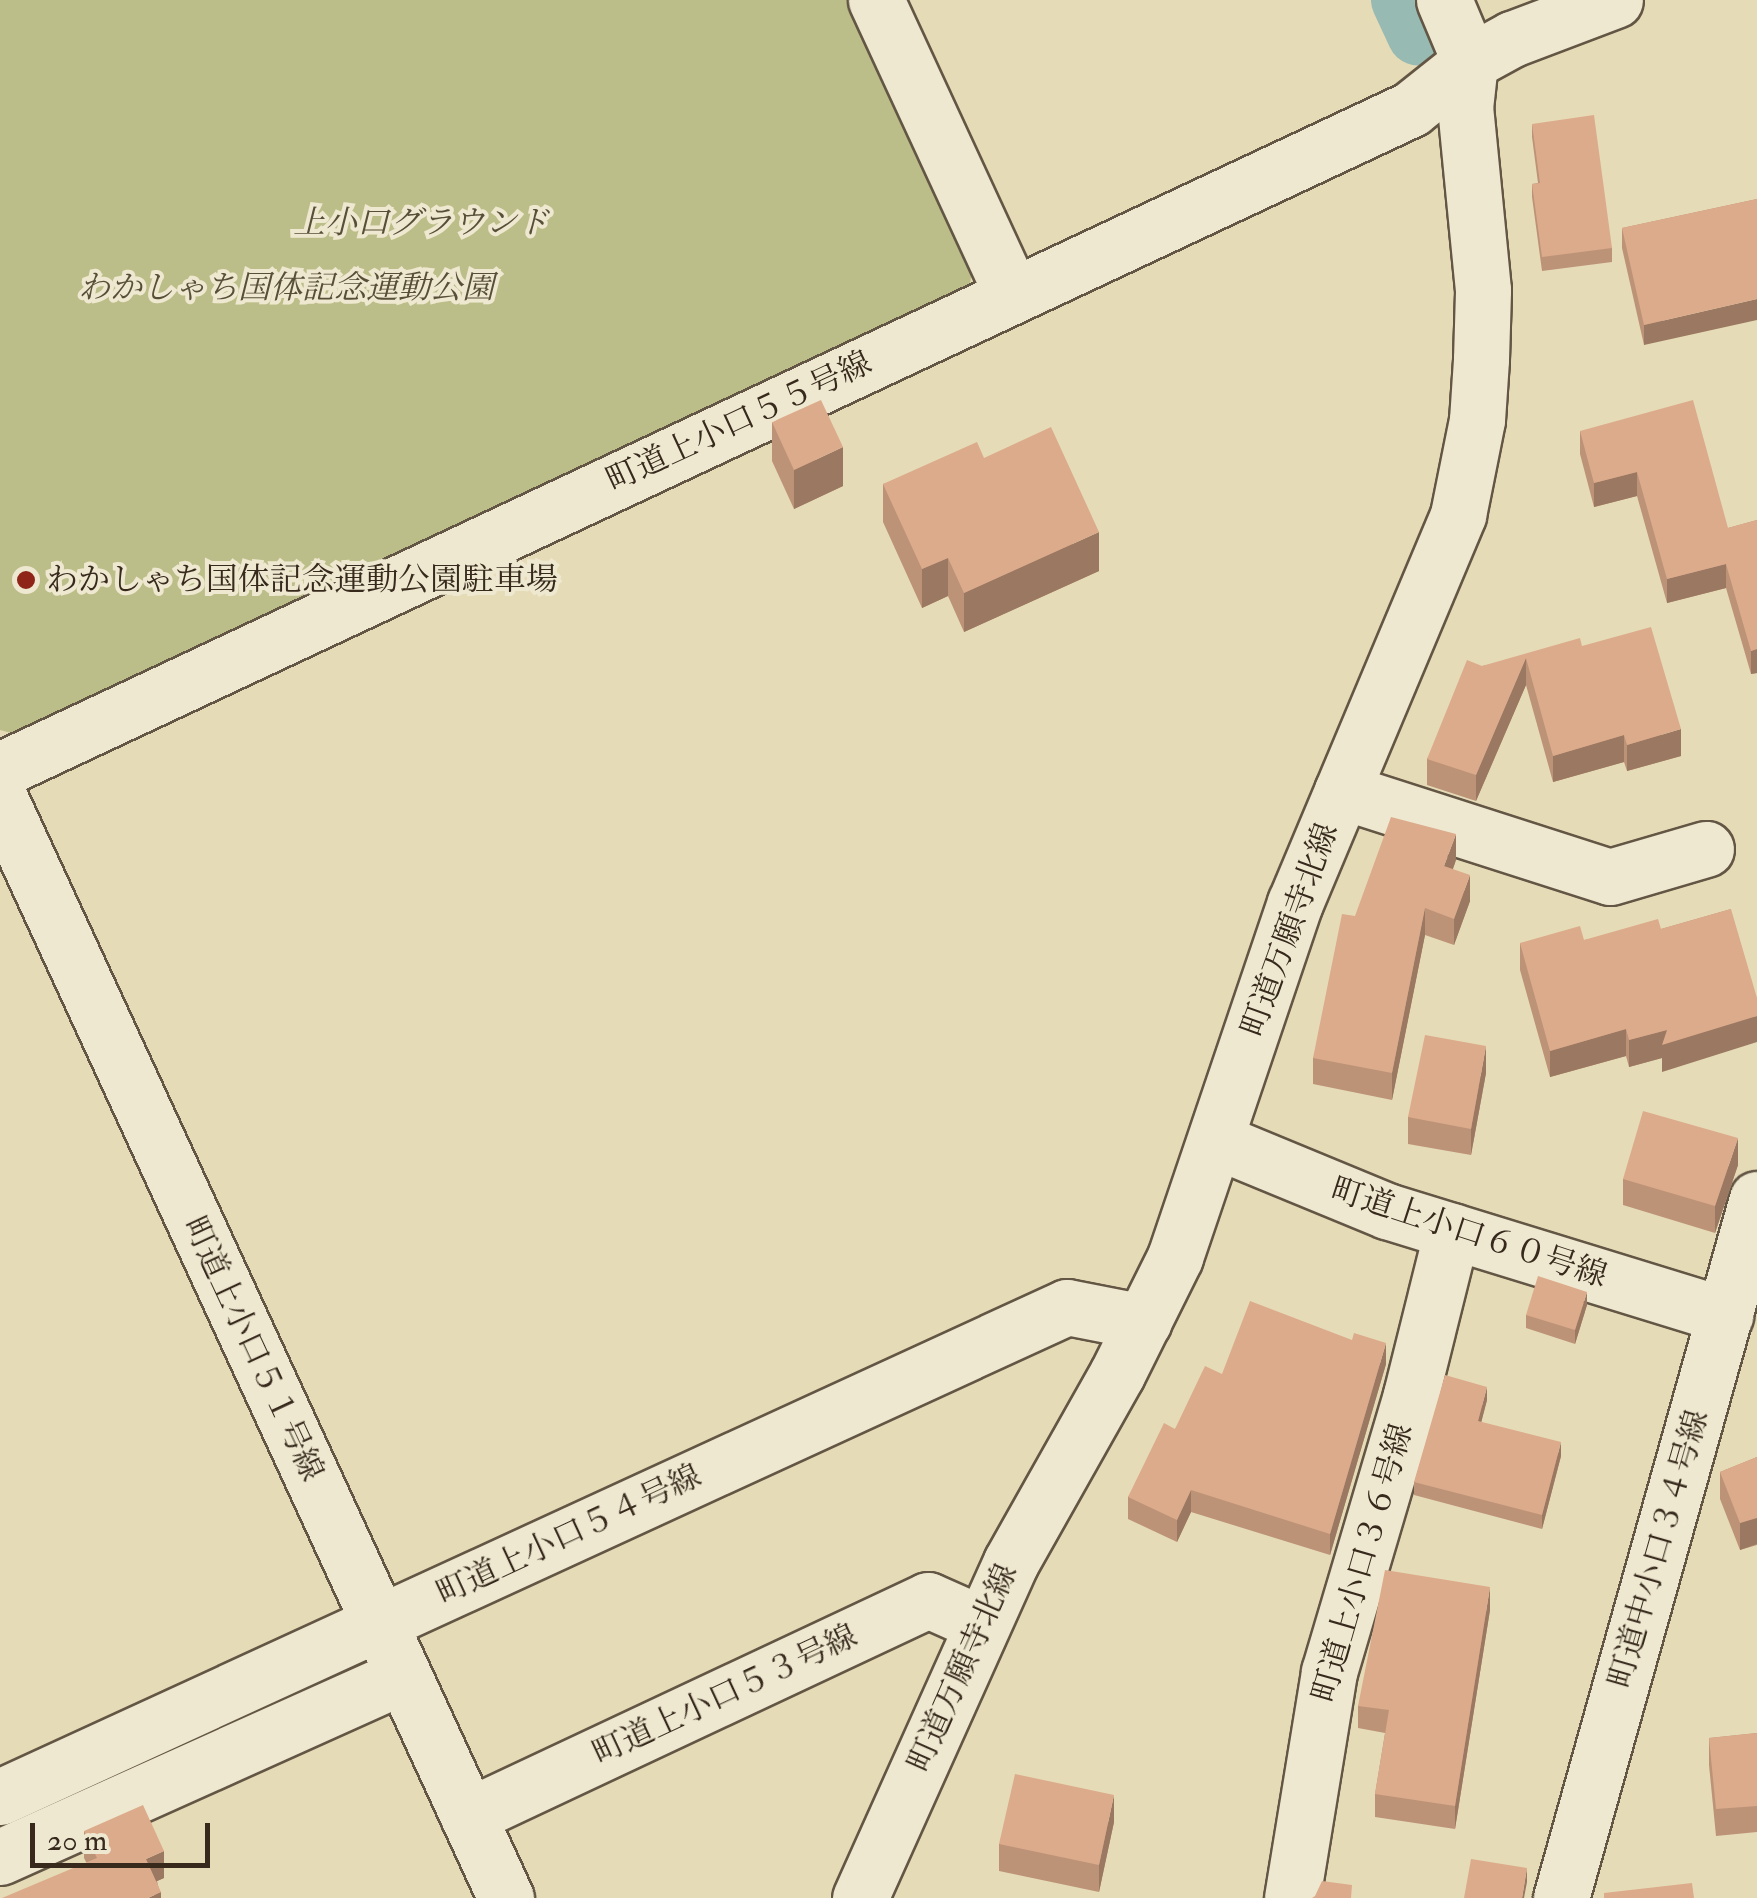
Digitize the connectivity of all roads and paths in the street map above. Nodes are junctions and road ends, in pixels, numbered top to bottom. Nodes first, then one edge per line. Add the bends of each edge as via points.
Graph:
1 (876, 0) edge
2 (1444, 0) edge
3 (1615, 0) edge
4 (1470, 62) junction
5 (1012, 294) junction
6 (0, 770) edge
7 (1342, 791) junction
8 (0, 799) edge
9 (1706, 848) dead end
10 (1216, 1141) junction
11 (1757, 1199) edge
12 (1452, 1231) junction
13 (1738, 1299) edge
14 (1144, 1322) junction
15 (379, 1623) junction
16 (982, 1624) junction
17 (402, 1676) junction
18 (0, 1797) edge
19 (468, 1816) junction
20 (0, 1857) edge
21 (506, 1898) edge
22 (860, 1898) edge
23 (1292, 1898) edge
24 (1561, 1898) edge

1 - 5 street
2 - 4 street
3 - 4 street
4 - 5 street, 町道上小口５５号線 via 1412,109
4 - 7 street, 町道万願寺北線 via 1465,108 1483,290 1468,472 1444,554
5 - 6 street, 町道上小口５５号線
7 - 9 street via 1610,877
7 - 10 street, 町道万願寺北線 via 1273,963
8 - 15 street, 町道上小口５１号線
10 - 12 street, 町道上小口６０号線
10 - 14 street, 町道万願寺北線 via 1176,1257
11 - 13 street, 町道中小口３４号線
12 - 13 street, 町道上小口６０号線
12 - 23 street, 町道上小口３６号線 via 1316,1726
13 - 24 street, 町道中小口３４号線
14 - 15 street, 町道上小口５４号線 via 1067,1307
14 - 16 street, 町道万願寺北線
15 - 17 street, 町道上小口５１号線
15 - 18 street, 町道上小口５４号線
16 - 19 street, 町道上小口５３号線 via 928,1600
16 - 22 street, 町道万願寺北線
17 - 19 street, 町道上小口５１号線
17 - 20 street
19 - 21 street, 町道上小口５１号線

